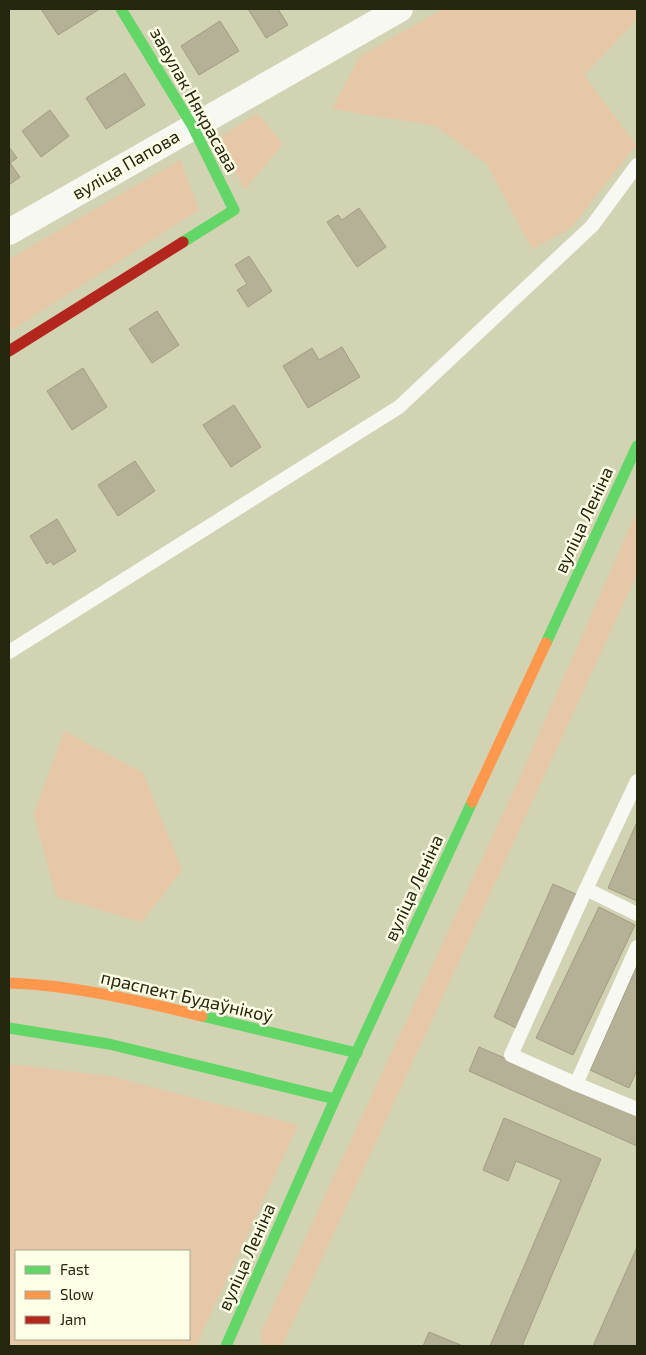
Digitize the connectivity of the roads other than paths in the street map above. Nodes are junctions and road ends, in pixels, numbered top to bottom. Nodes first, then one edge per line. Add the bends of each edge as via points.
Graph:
1 (121, 9) edge
2 (400, 9) edge
3 (193, 127) junction
4 (637, 166) edge
5 (9, 232) edge
6 (9, 351) edge
7 (637, 446) edge
8 (9, 652) edge
9 (637, 781) edge
10 (586, 889) junction
11 (637, 914) edge
12 (637, 947) edge
13 (9, 983) edge
14 (9, 1028) edge
15 (357, 1053) junction
16 (576, 1084) junction
17 (335, 1099) junction
18 (637, 1109) edge
19 (226, 1346) edge

1 - 3 main road, завулак Някрасава
2 - 3 street, вуліца Папова
3 - 5 street, вуліца Папова
3 - 6 main road, завулак Някрасава via 234,210
4 - 8 lane via 592,226 399,407
7 - 15 main road, вуліца Леніна
9 - 10 lane
10 - 11 lane
10 - 16 lane via 511,1055
12 - 16 lane
13 - 15 main road, праспект Будаўнікоў via 37,984 125,998
14 - 17 main road via 110,1044
15 - 17 main road, вуліца Леніна
16 - 18 lane
17 - 19 main road, вуліца Леніна

